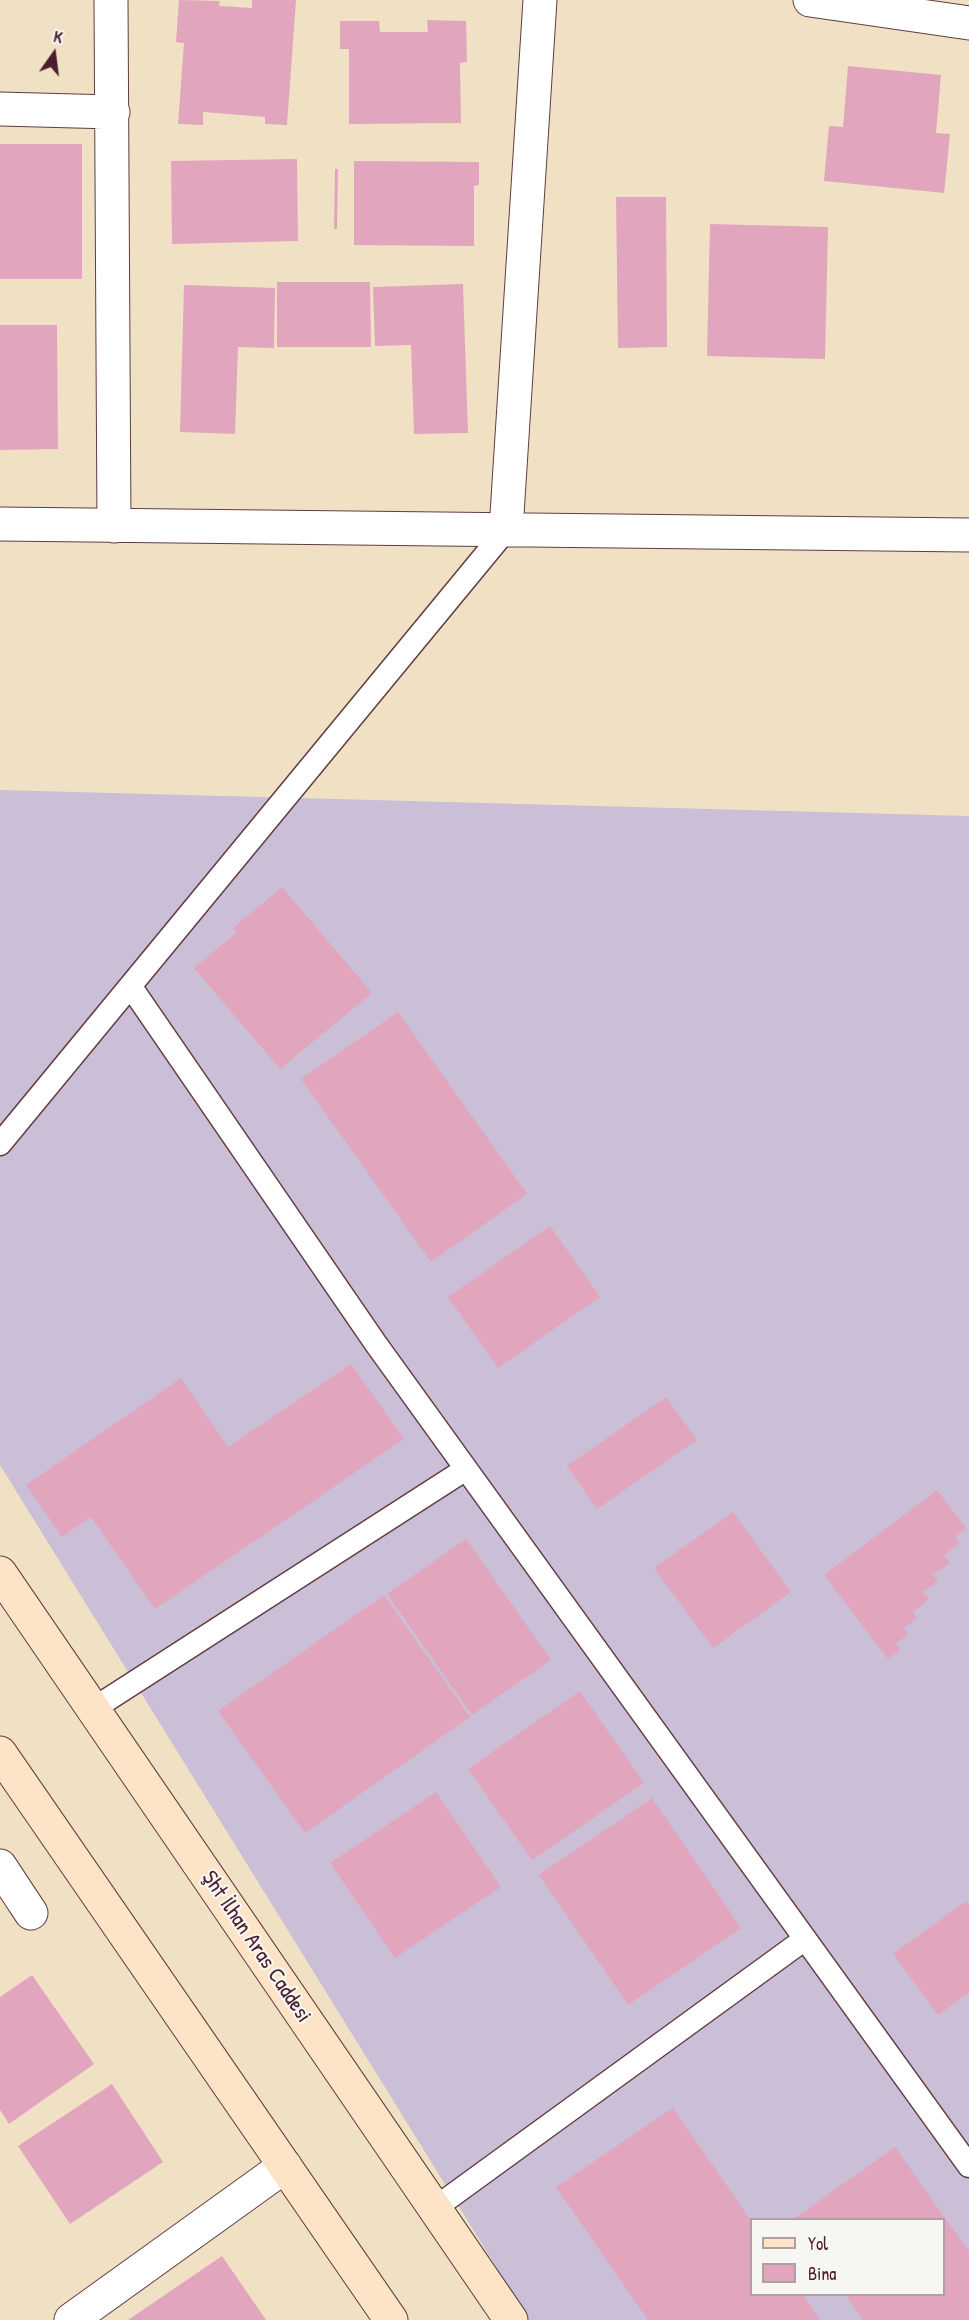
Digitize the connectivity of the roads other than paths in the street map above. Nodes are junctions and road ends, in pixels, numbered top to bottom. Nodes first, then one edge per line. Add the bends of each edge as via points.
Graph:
1 (111, 0) edge
2 (540, 0) edge
3 (810, 0) edge
4 (879, 5) edge
5 (969, 23) edge
6 (0, 109) edge
7 (112, 112) junction
8 (0, 524) edge
9 (114, 526) junction
10 (506, 530) junction
11 (969, 535) edge
12 (131, 987) junction
13 (0, 1144) edge
14 (466, 1469) junction
15 (0, 1573) edge
16 (93, 1709) junction
17 (0, 1753) edge
18 (0, 1866) edge
19 (31, 1913) dead end
20 (805, 1939) junction
21 (285, 2166) junction
22 (969, 2166) edge
23 (435, 2208) junction
24 (71, 2320) edge
25 (391, 2320) edge
26 (511, 2320) edge

1 - 7 street
2 - 10 street
3 - 4 street
4 - 5 street
6 - 7 street
7 - 9 street
8 - 9 street
9 - 10 street
10 - 11 street
10 - 12 lane
12 - 13 lane
12 - 14 lane
14 - 16 lane
14 - 20 lane
15 - 16 main road, Şht İlhan Aras Caddesi
16 - 23 main road, Şht İlhan Aras Caddesi
17 - 21 main road
18 - 19 street
20 - 22 lane
20 - 23 lane
21 - 24 street
21 - 25 main road
23 - 26 main road, Şht İlhan Aras Caddesi

